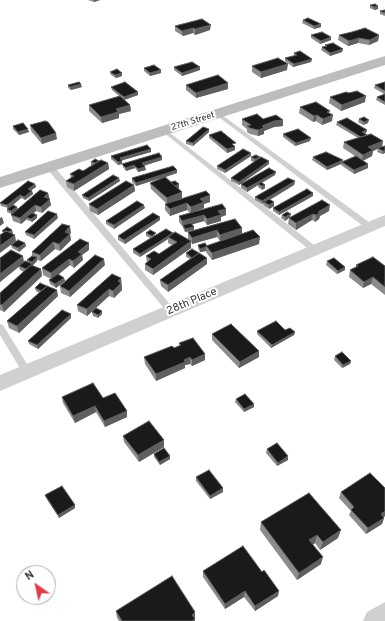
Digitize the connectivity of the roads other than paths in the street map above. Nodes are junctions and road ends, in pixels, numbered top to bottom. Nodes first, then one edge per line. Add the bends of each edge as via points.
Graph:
1 (385, 60) edge
2 (218, 114) junction
3 (165, 131) junction
4 (50, 168) junction
5 (0, 183) edge
6 (377, 224) edge
7 (316, 250) junction
8 (171, 311) junction
9 (0, 327) edge
10 (27, 372) junction
11 (0, 383) edge
12 (385, 615) edge
13 (376, 621) edge

1 - 2 street, 27th Street
2 - 3 street, 27th Street
2 - 6 lane
3 - 4 street, 27th Street
3 - 7 lane
4 - 5 street, 27th Street
4 - 8 lane
6 - 7 street, 28th Place
7 - 8 street, 28th Place
8 - 10 street, 28th Place
9 - 10 lane
10 - 11 street, 28th Place
12 - 13 street

